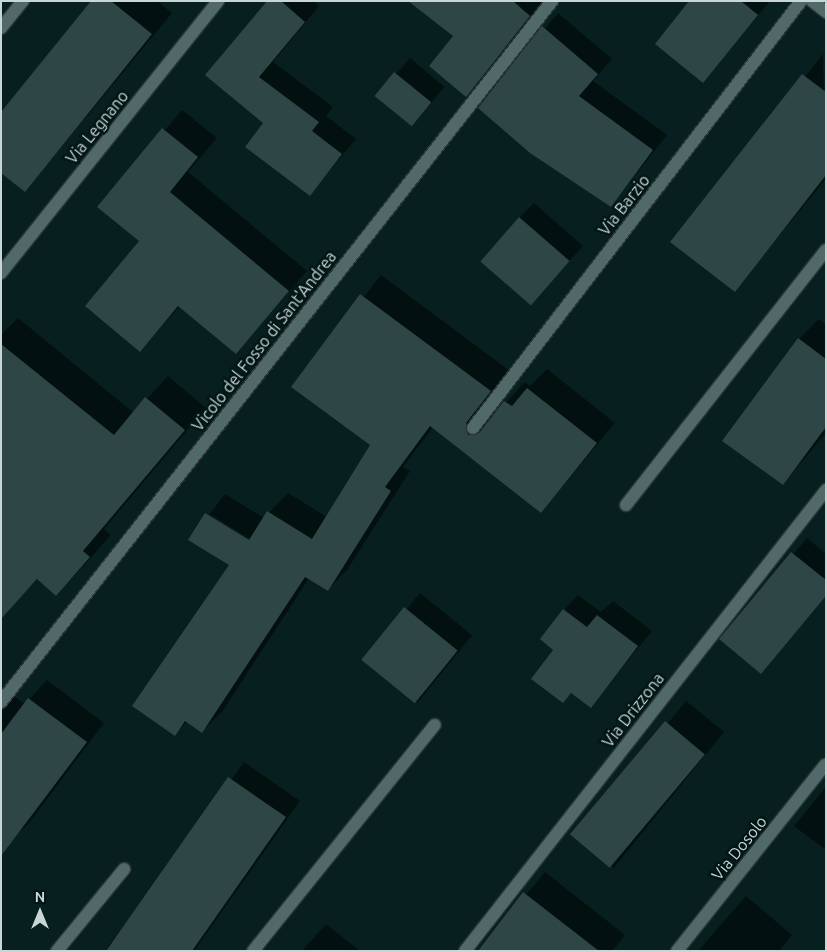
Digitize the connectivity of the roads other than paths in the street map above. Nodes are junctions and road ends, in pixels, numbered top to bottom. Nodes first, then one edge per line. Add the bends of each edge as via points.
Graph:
1 (23, 1) edge
2 (218, 1) edge
3 (552, 1) edge
4 (801, 1) edge
5 (812, 1) edge
6 (826, 12) edge
7 (1, 28) edge
8 (826, 250) edge
9 (1, 274) edge
10 (473, 428) dead end
11 (826, 490) edge
12 (626, 505) dead end
13 (1, 702) edge
14 (435, 725) dead end
15 (825, 765) edge
16 (124, 869) dead end
17 (57, 951) edge
18 (253, 951) edge
19 (466, 951) edge
20 (677, 951) edge

1 - 7 street
2 - 9 street, Via Legnano
3 - 13 street, Vicolo del Fosso di Sant'Andrea
4 - 10 street, Via Barzio
5 - 6 street
8 - 12 street
11 - 19 street, Via Drizzona
14 - 18 street
15 - 20 street, Via Dosolo
16 - 17 street

